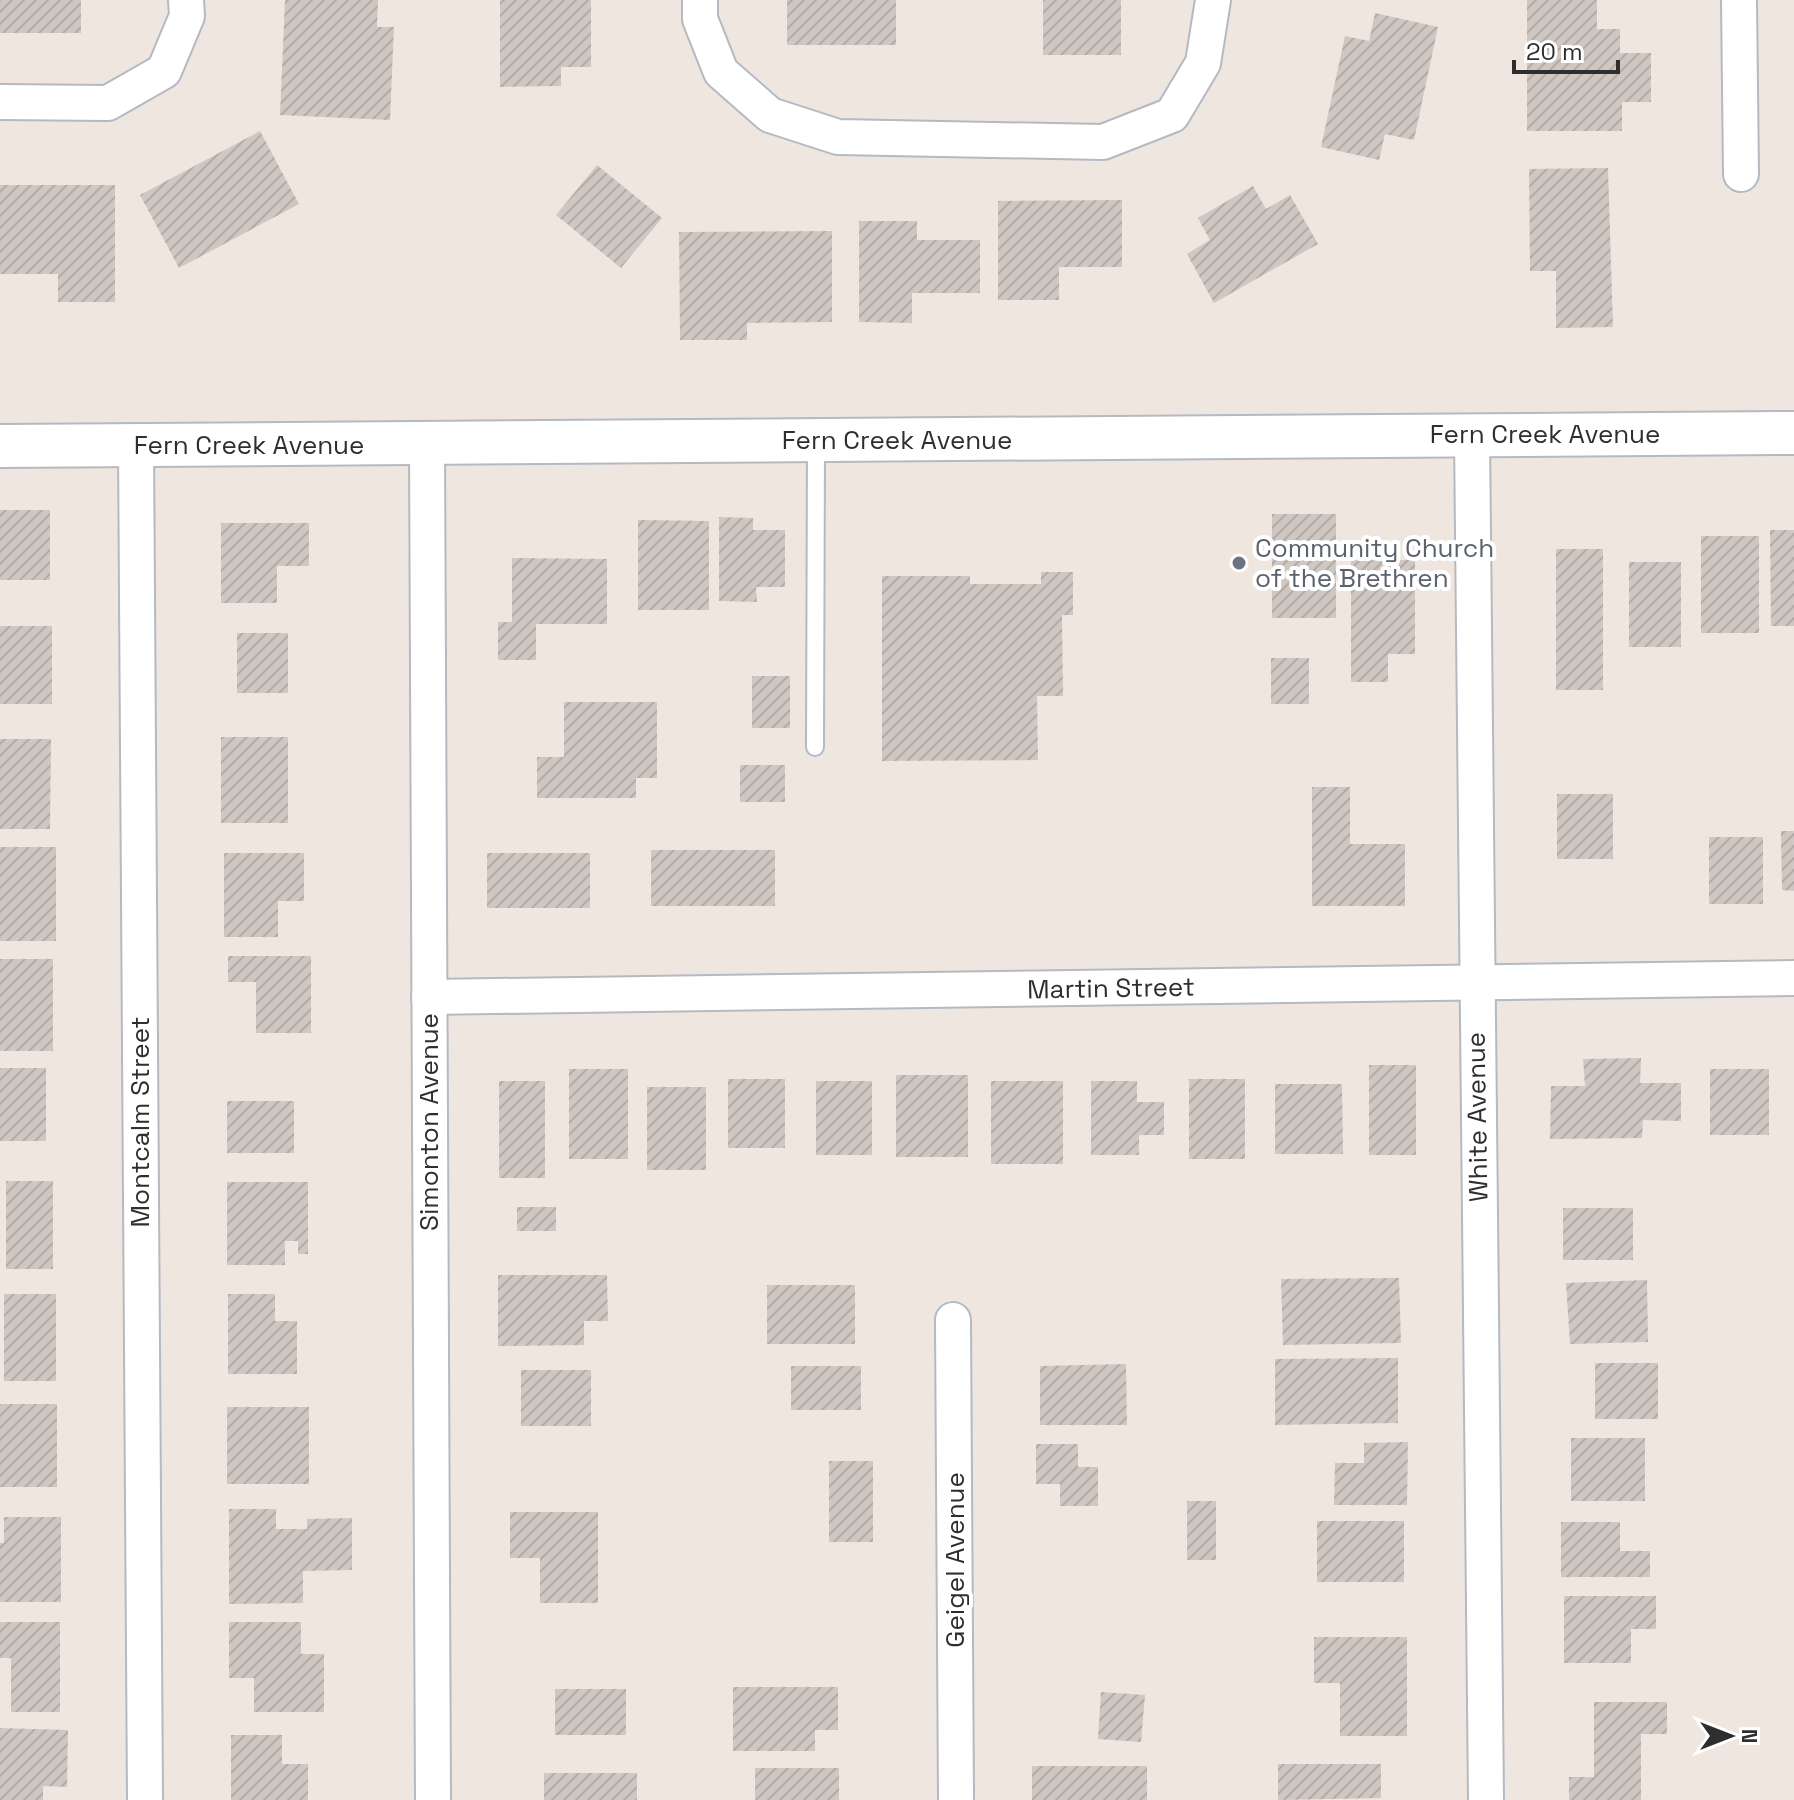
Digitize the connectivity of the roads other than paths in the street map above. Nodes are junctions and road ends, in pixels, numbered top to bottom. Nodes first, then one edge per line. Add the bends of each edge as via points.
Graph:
1 (186, 0) edge
2 (700, 0) edge
3 (1213, 0) edge
4 (1739, 0) edge
5 (0, 102) edge
6 (1741, 174) dead end
7 (1794, 433) edge
8 (1472, 435) junction
9 (816, 440) junction
10 (427, 444) junction
11 (136, 445) junction
12 (0, 446) edge
13 (815, 747) dead end
14 (1794, 978) edge
15 (1475, 983) junction
16 (429, 997) junction
17 (953, 1320) dead end
18 (145, 1800) edge
19 (433, 1800) edge
20 (956, 1800) edge
21 (1486, 1800) edge

1 - 5 street via 187,16 164,71 108,103
2 - 3 street via 700,19 721,72 770,115 838,137 1103,142 1172,115 1203,63
4 - 6 street
7 - 8 street, Fern Creek Avenue
8 - 9 street, Fern Creek Avenue
8 - 15 street, White Avenue
9 - 10 street, Fern Creek Avenue
9 - 13 lane
10 - 11 street, Fern Creek Avenue
10 - 16 street, Simonton Avenue
11 - 12 street, Fern Creek Avenue
11 - 18 street, Montcalm Street
14 - 15 street, Martin Street
15 - 16 street, Martin Street
15 - 21 street, White Avenue
16 - 19 street, Simonton Avenue
17 - 20 street, Geigel Avenue

